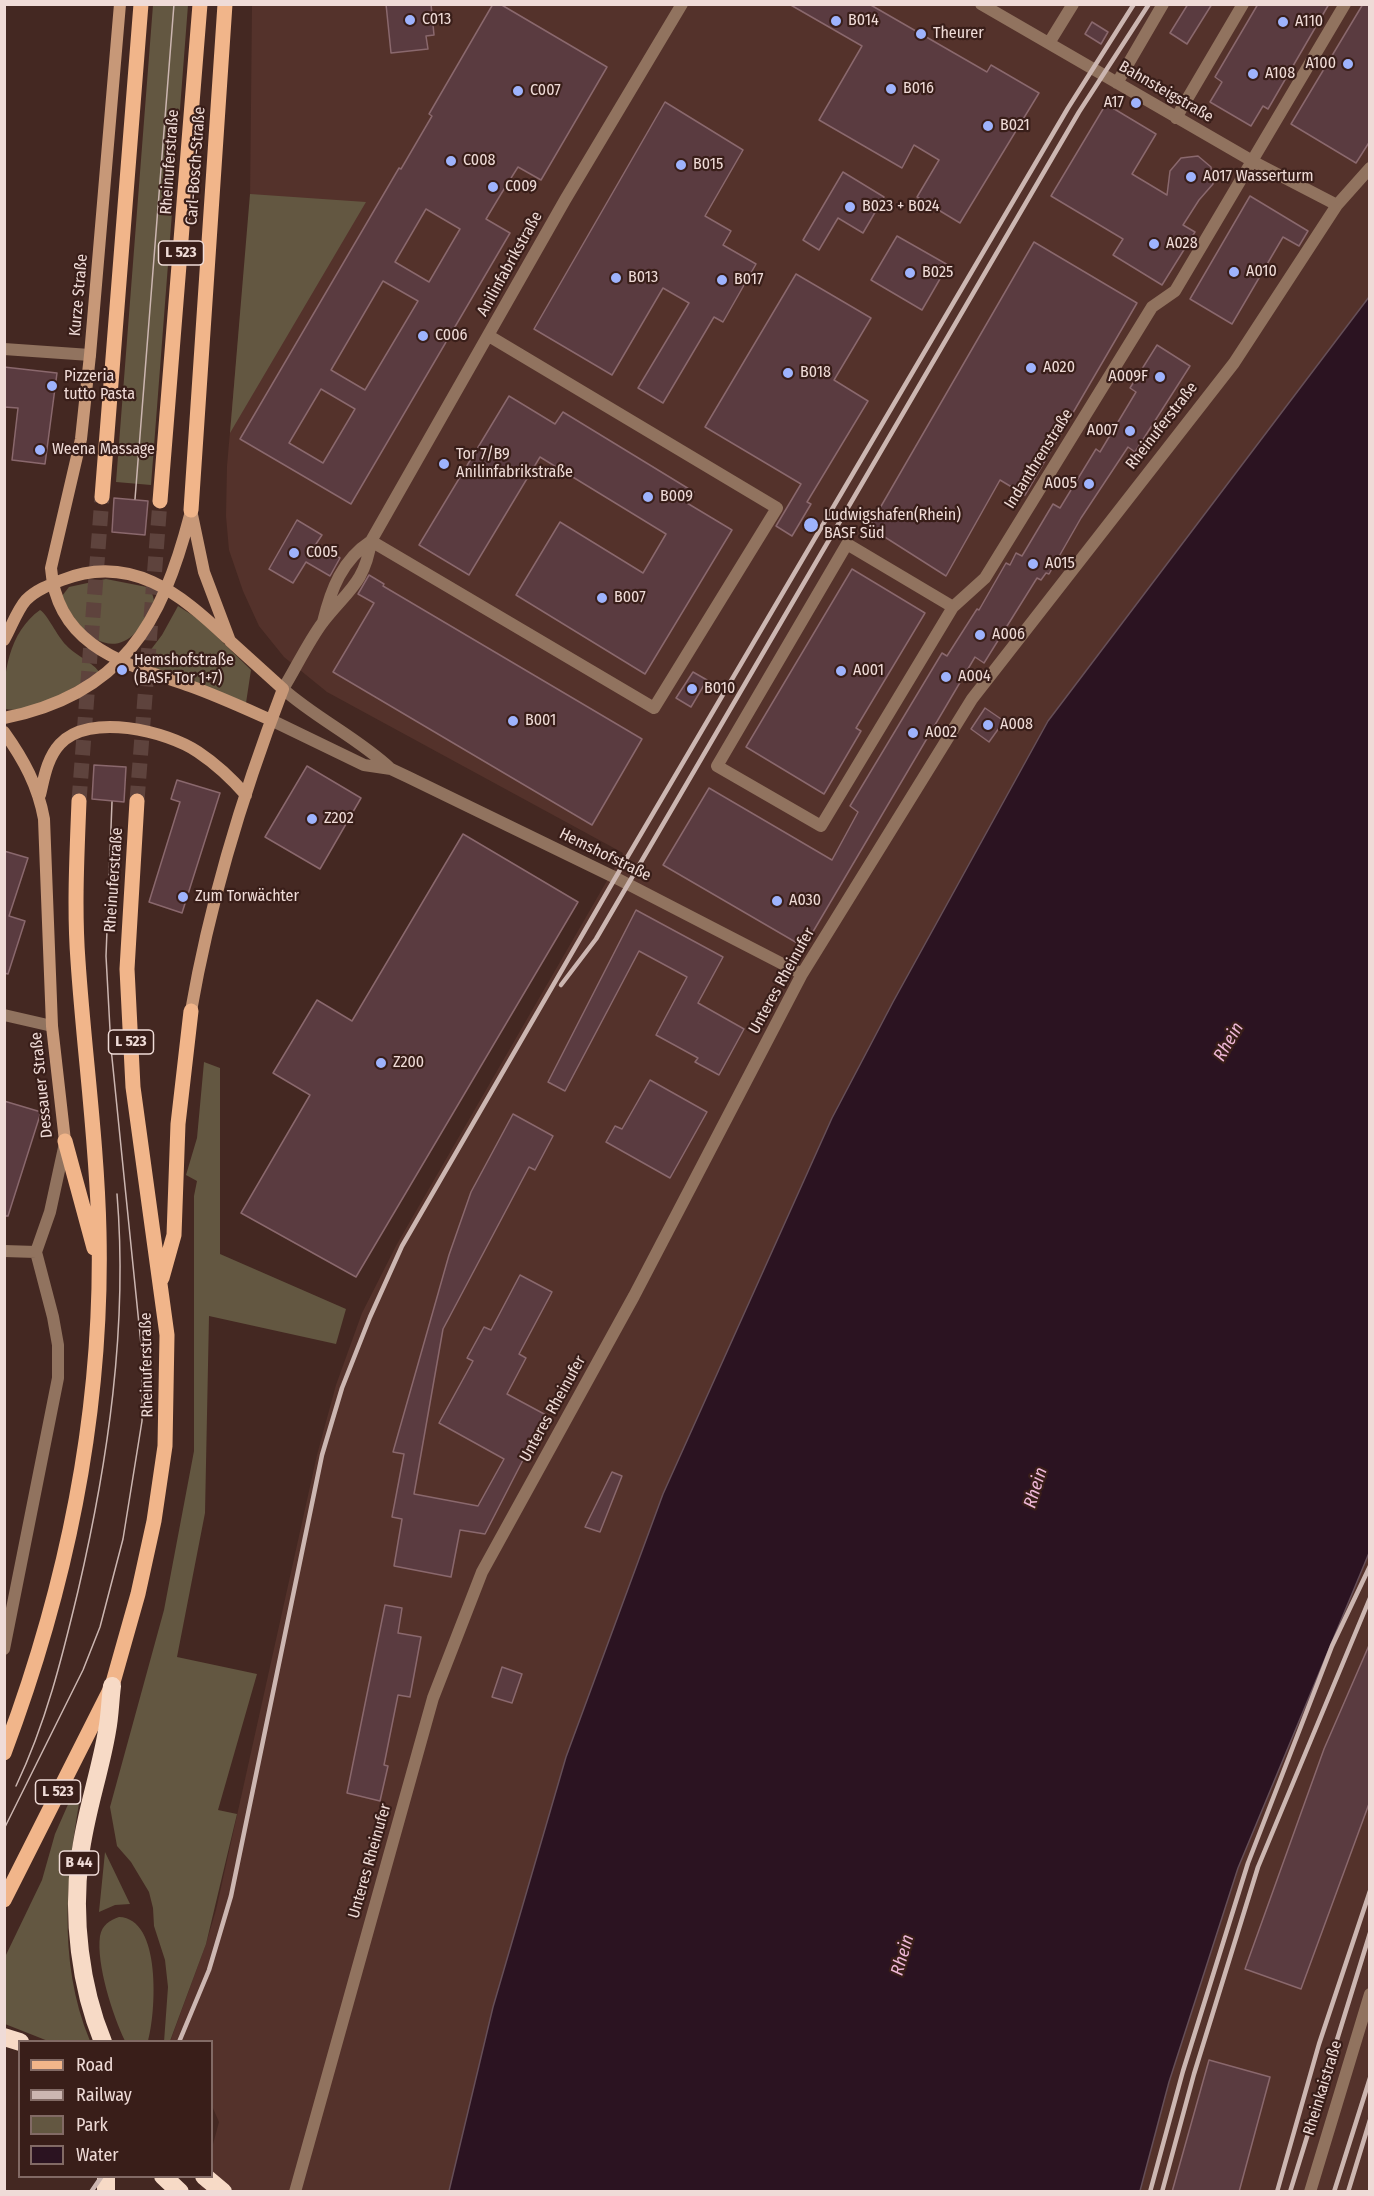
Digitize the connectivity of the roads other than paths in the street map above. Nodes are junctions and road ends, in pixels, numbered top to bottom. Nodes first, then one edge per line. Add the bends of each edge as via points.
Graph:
1 (120, 4) edge
2 (141, 4) edge
3 (200, 4) edge
4 (225, 4) edge
5 (682, 4) edge
6 (981, 4) edge
7 (1072, 4) edge
8 (1163, 4) edge
9 (1242, 4) edge
10 (1345, 4) edge
11 (1049, 43) junction
12 (1117, 83) junction
13 (1176, 118) junction
14 (1254, 162) junction
15 (1370, 168) edge
16 (1337, 205) junction
17 (489, 336) junction
18 (4, 349) edge
19 (90, 355) junction
20 (102, 497) tunnel mouth
21 (160, 501) tunnel mouth
22 (191, 510) junction
23 (371, 541) junction
24 (52, 584) junction
25 (167, 590) junction
26 (953, 607) junction
27 (323, 622) junction
28 (4, 640) edge
29 (230, 641) junction
30 (119, 661) junction
31 (283, 689) junction
32 (972, 699) joint
33 (4, 718) edge
34 (271, 720) junction
35 (4, 732) edge
36 (391, 769) junction
37 (40, 795) junction
38 (246, 795) junction
39 (79, 801) tunnel mouth
40 (137, 801) tunnel mouth
41 (802, 974) junction
42 (191, 1011) joint
43 (4, 1015) edge
44 (52, 1026) junction
45 (65, 1141) junction
46 (4, 1251) edge
47 (36, 1252) junction
48 (99, 1265) junction
49 (162, 1280) junction
50 (9, 1607) edge
51 (4, 1649) edge
52 (112, 1686) junction
53 (4, 1753) edge
54 (4, 1900) edge
55 (1370, 1994) edge
56 (102, 2040) edge
57 (166, 2178) edge
58 (206, 2178) edge
59 (180, 2192) edge
60 (223, 2192) edge
61 (295, 2192) edge
62 (1310, 2192) edge

1 - 19 main road, Kurze Straße
2 - 20 main road
3 - 21 main road, Rheinuferstraße / L 523
4 - 22 main road, Carl-Bosch-Straße / L 523
5 - 17 street, Anilinfabrikstraße
6 - 11 street, Bahnsteigstraße
7 - 11 street
8 - 12 street
9 - 13 street
10 - 14 street, Indanthrenstraße
11 - 12 street, Bahnsteigstraße
12 - 13 street, Bahnsteigstraße
13 - 14 street, Bahnsteigstraße
14 - 16 street, Bahnsteigstraße
14 - 26 street, Indanthrenstraße via 1176,291 1152,307 985,579
15 - 16 street, Rheinuferstraße
16 - 32 street, Rheinuferstraße via 1234,363
17 - 23 street, Anilinfabrikstraße
17 - 23 street via 777,508 654,708
18 - 19 street
19 - 24 main road, Kurze Straße via 81,439 51,568
22 - 25 main road
22 - 29 main road, L 523 via 204,572
23 - 27 street, Anilinfabrikstraße via 368,563 347,598
23 - 27 street, Anilinfabrikstraße via 354,552 331,590
24 - 25 main road, L 523 via 104,570 147,579
24 - 28 main road, L 523 via 24,602
24 - 30 main road, Hemshofstraße via 73,628 84,640
25 - 29 main road, L 523 via 200,612
25 - 30 main road via 153,620
26 - 26 street, Indanthrenstraße via 821,826 717,766 847,544
27 - 31 street, Anilinfabrikstraße
29 - 31 main road, L 523
30 - 33 main road via 73,696
30 - 34 main road, Hemshofstraße
31 - 34 main road
31 - 36 street, Hemshofstraße
32 - 41 street, Unteres Rheinufer
34 - 36 street, Hemshofstraße via 364,765
34 - 38 main road
35 - 37 main road, Dessauer Straße
36 - 41 street, Hemshofstraße
37 - 38 main road via 49,762 62,742 93,728 131,728 163,735 197,751
37 - 44 main road, Dessauer Straße
38 - 42 main road via 216,898
39 - 48 main road, Rheinuferstraße / L 523 via 78,958
40 - 49 main road, Rheinuferstraße / L 523 via 127,969 134,1087 145,1184
41 - 61 street, Unteres Rheinufer via 634,1296 482,1572 433,1698
42 - 49 main road via 178,1124 174,1235
43 - 44 street
44 - 45 main road, Dessauer Straße
45 - 47 street, Dessauer Straße via 50,1212
45 - 48 main road
46 - 47 street
47 - 50 street via 58,1345 58,1378
48 - 53 main road, Rheinuferstraße / L 523 via 92,1397 76,1506 49,1622
49 - 52 main road, Rheinuferstraße / L 523 via 168,1387 165,1446 143,1573
50 - 51 street
52 - 54 main road, Rheinuferstraße / L 523
52 - 56 highway, B 44 via 107,1732 79,1858 77,1925 86,1982
55 - 62 street, Rheinkaistraße
57 - 59 highway
58 - 60 highway

